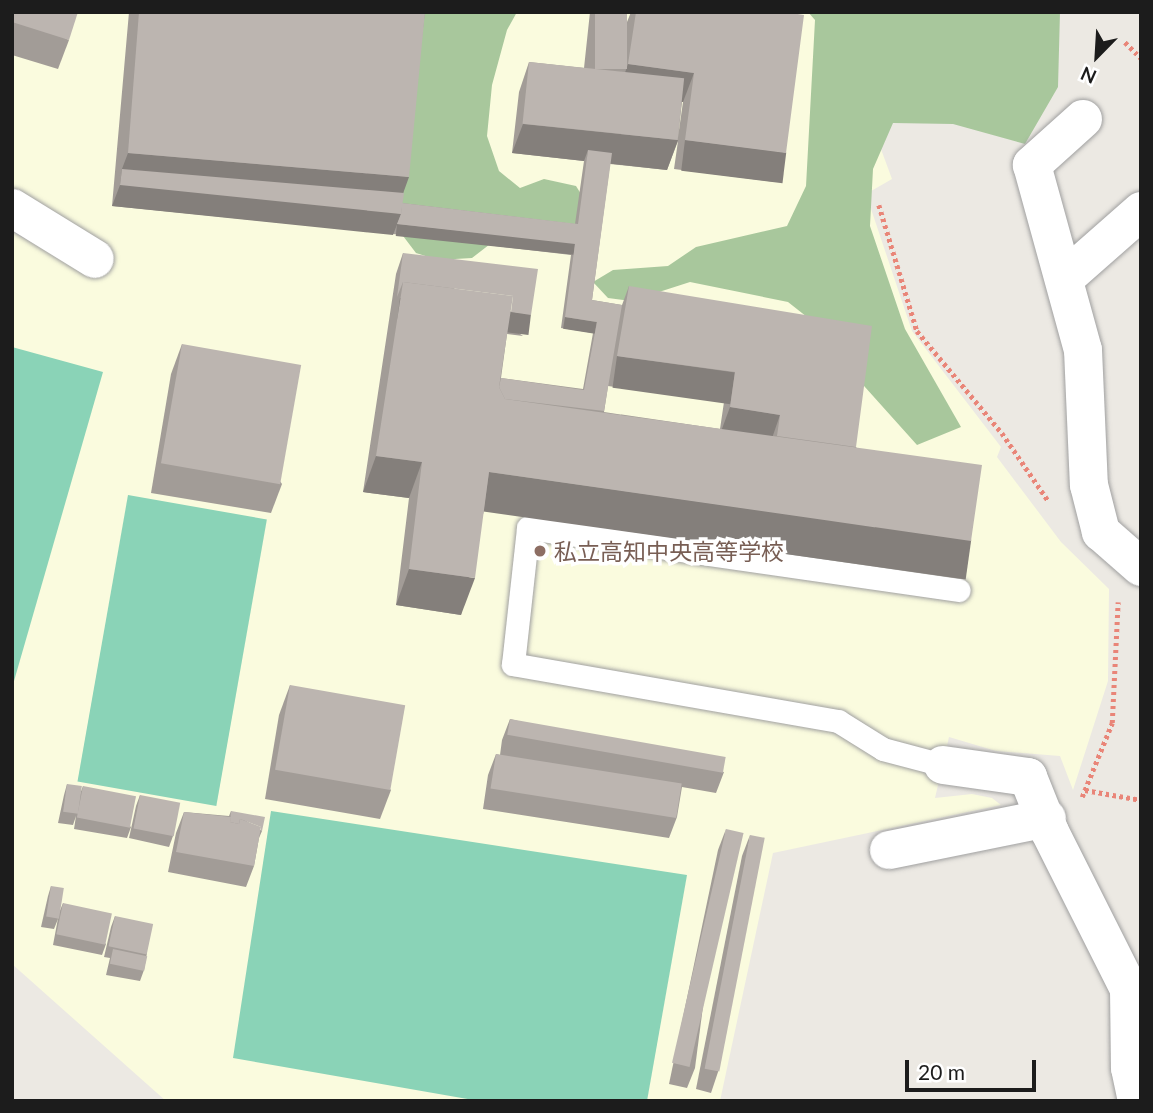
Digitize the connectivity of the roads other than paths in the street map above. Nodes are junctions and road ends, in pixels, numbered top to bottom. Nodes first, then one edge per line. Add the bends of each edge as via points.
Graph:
1 (1083, 119) dead end
2 (12, 208) edge
3 (1141, 211) edge
4 (95, 259) dead end
5 (1064, 279) junction
6 (1130, 579) edge
7 (959, 590) dead end
8 (943, 765) joint
9 (1063, 813) junction
10 (889, 850) dead end
11 (1137, 1101) edge

1 - 5 street via 1032,165
2 - 4 street
3 - 5 street
5 - 6 street via 1083,350 1089,485 1101,532
7 - 8 lane via 528,528 513,664 838,721 883,749
8 - 9 street via 1028,777
9 - 10 street
9 - 11 street via 1129,989 1130,1068

